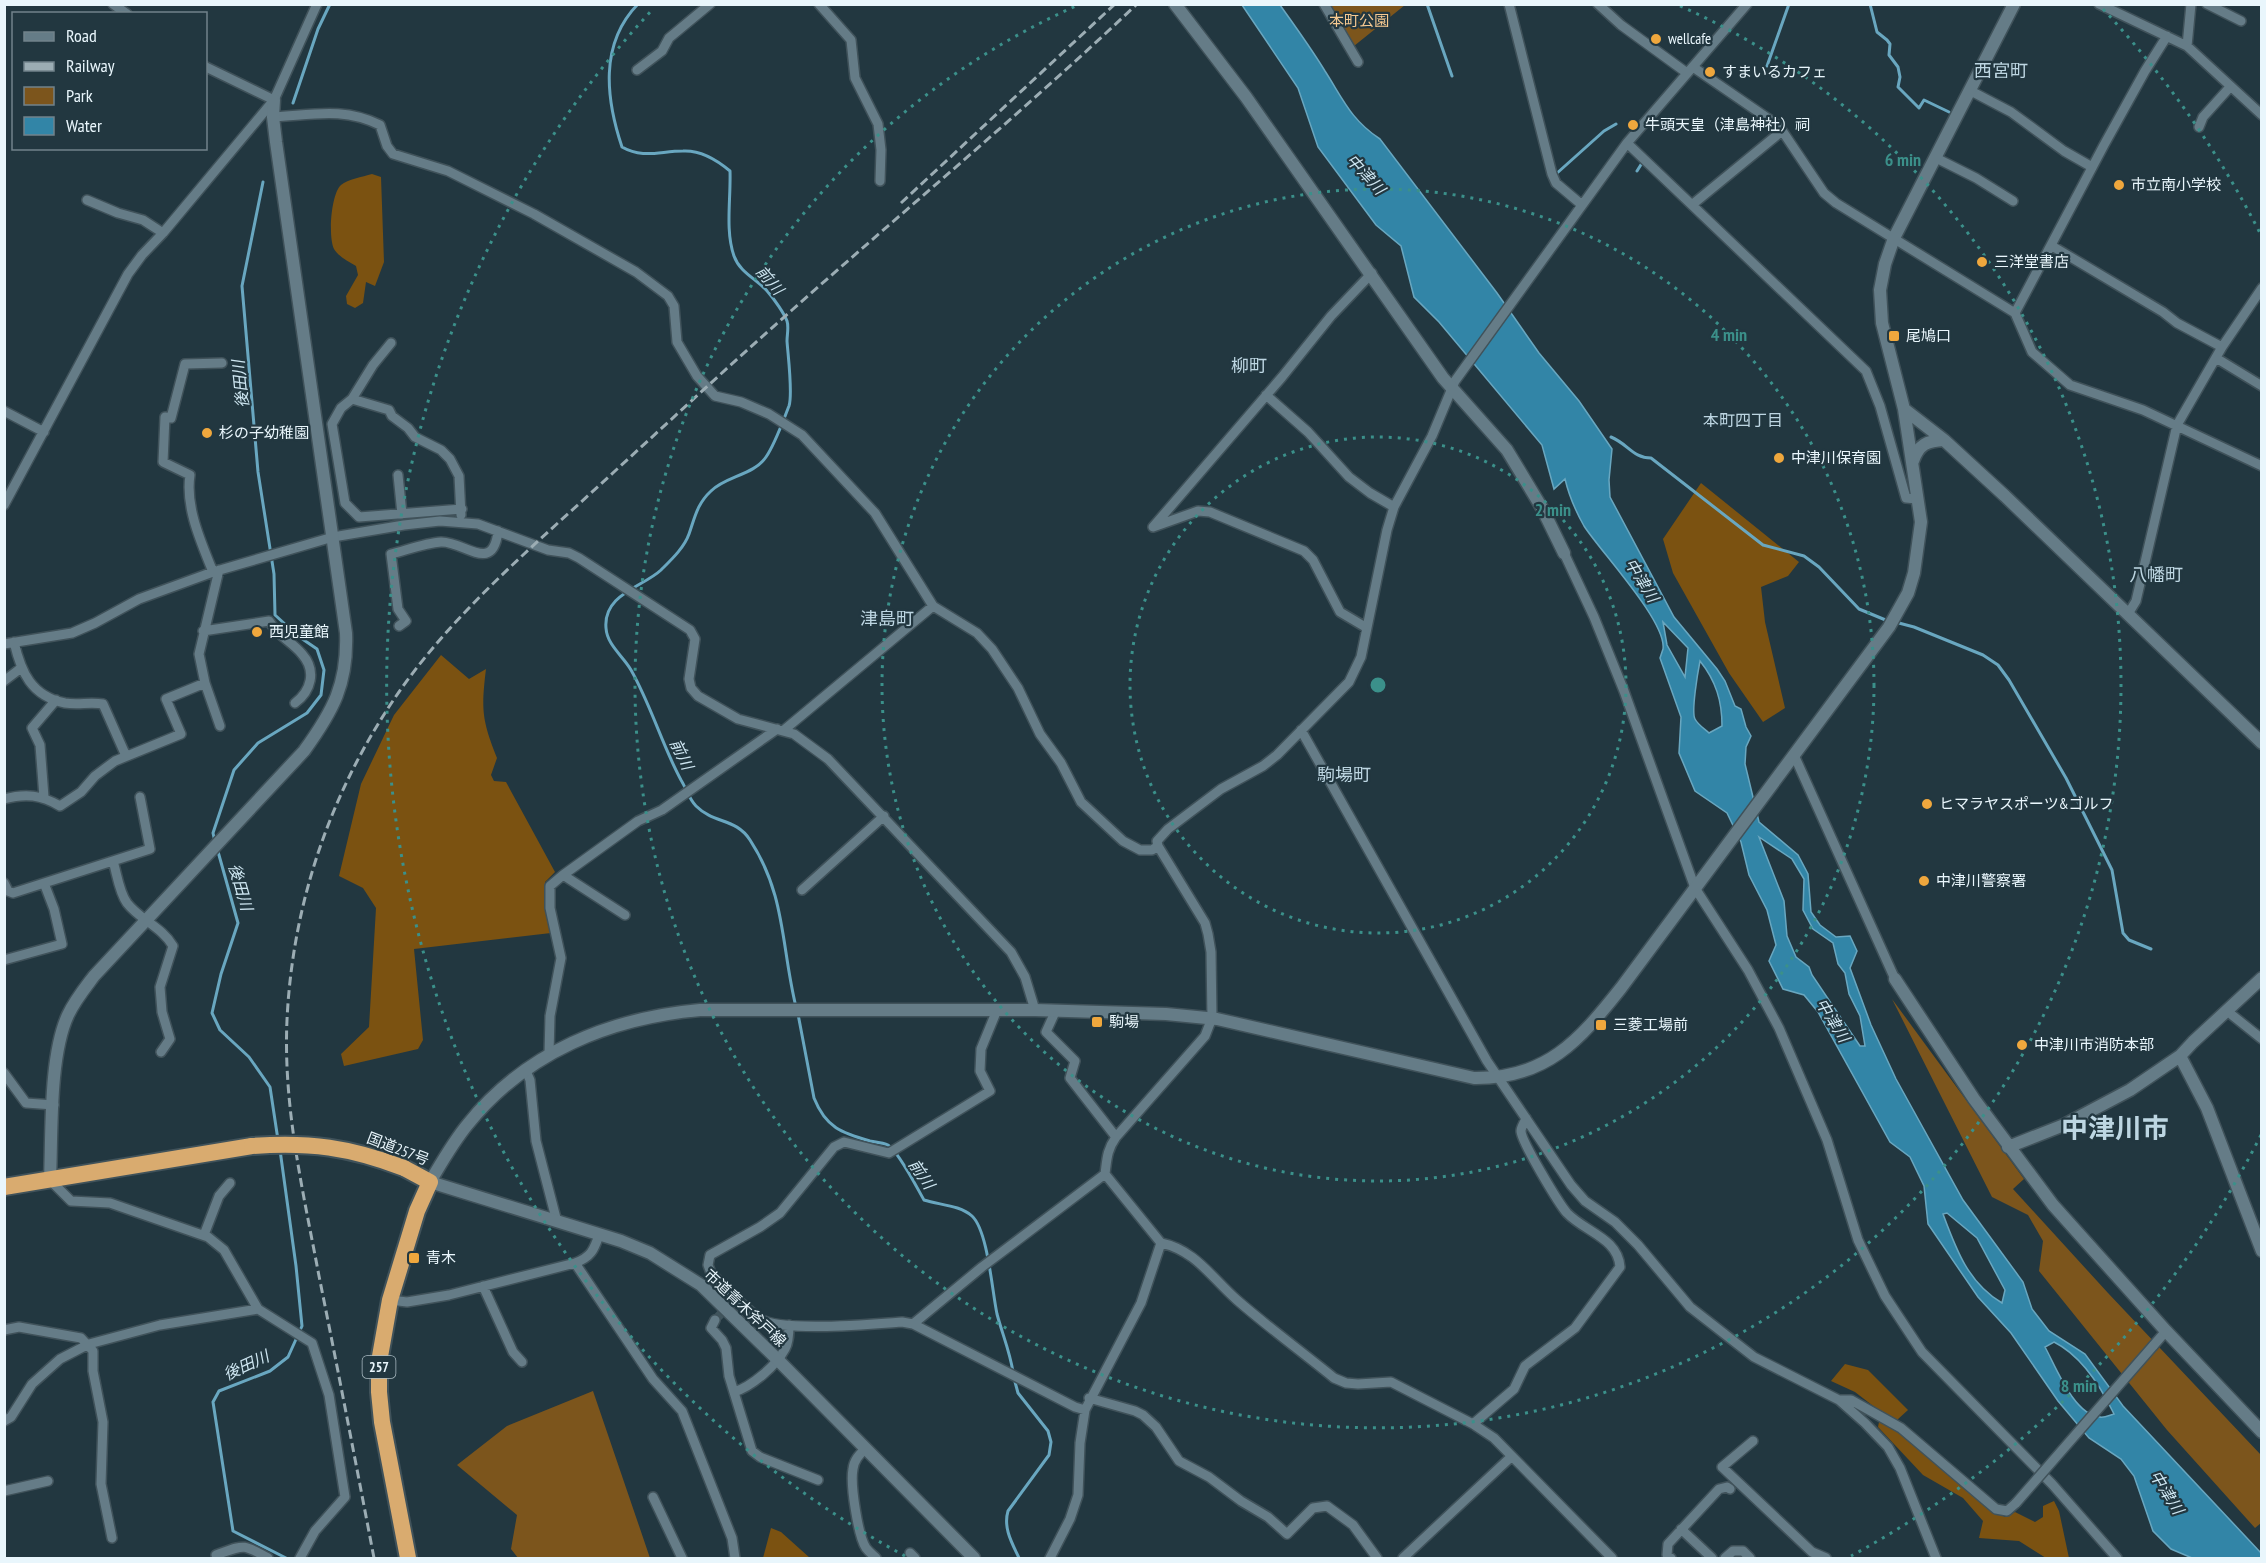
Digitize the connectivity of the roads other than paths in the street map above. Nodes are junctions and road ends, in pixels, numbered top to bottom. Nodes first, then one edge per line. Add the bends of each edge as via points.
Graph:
1 (317, 4) edge
2 (710, 4) edge
3 (819, 4) edge
4 (1175, 4) edge
5 (1324, 4) edge
6 (1509, 4) edge
7 (1598, 4) edge
8 (1747, 4) edge
9 (2014, 4) edge
10 (2098, 4) edge
11 (2191, 4) edge
12 (2207, 4) edge
13 (2241, 21) dead end
14 (2167, 36) junction
15 (2187, 46) junction
16 (1358, 62) dead end
17 (207, 67) edge
18 (637, 70) dead end
19 (1690, 70) junction
20 (2230, 87) junction
21 (1969, 90) junction
22 (274, 100) junction
23 (2262, 115) edge
24 (273, 117) junction
25 (2199, 127) dead end
26 (1782, 131) junction
27 (1627, 143) junction
28 (1936, 158) junction
29 (2092, 167) junction
30 (880, 181) dead end
31 (87, 200) dead end
32 (2013, 201) dead end
33 (1693, 204) junction
34 (1582, 205) junction
35 (164, 233) junction
36 (1894, 238) junction
37 (2052, 246) junction
38 (1372, 273) junction
39 (2262, 288) edge
40 (2015, 313) junction
41 (391, 343) dead end
42 (2222, 347) junction
43 (2216, 358) junction
44 (222, 363) dead end
45 (1454, 384) junction
46 (2262, 386) edge
47 (1266, 395) junction
48 (352, 399) junction
49 (1904, 409) junction
50 (4, 411) edge
51 (2178, 425) junction
52 (44, 432) junction
53 (1944, 440) junction
54 (1913, 461) junction
55 (2262, 466) edge
56 (398, 475) dead end
57 (1917, 499) junction
58 (4, 505) edge
59 (1394, 507) junction
60 (462, 509) junction
61 (402, 514) junction
62 (461, 523) junction
63 (498, 531) junction
64 (333, 537) junction
65 (1564, 554) joint
66 (216, 571) junction
67 (933, 606) junction
68 (2128, 614) junction
69 (399, 626) dead end
70 (1367, 628) junction
71 (203, 631) junction
72 (9, 643) edge
73 (21, 668) junction
74 (4, 681) edge
75 (205, 684) junction
76 (56, 700) junction
77 (295, 703) dead end
78 (220, 726) dead end
79 (781, 729) junction
80 (1301, 730) junction
81 (2262, 743) edge
82 (1794, 755) junction
83 (126, 756) junction
84 (44, 797) junction
85 (140, 797) dead end
86 (4, 799) edge
87 (884, 816) junction
88 (1158, 846) junction
89 (112, 861) junction
90 (563, 875) junction
91 (4, 883) edge
92 (44, 883) junction
93 (1695, 888) junction
94 (802, 890) dead end
95 (625, 915) dead end
96 (147, 921) junction
97 (4, 960) edge
98 (2262, 978) edge
99 (1895, 979) joint
100 (997, 1010) junction
101 (1035, 1010) junction
102 (1056, 1011) junction
103 (2232, 1016) dead end
104 (1212, 1018) junction
105 (2262, 1039) edge
106 (161, 1052) dead end
107 (549, 1054) junction
108 (2180, 1056) junction
109 (525, 1069) junction
110 (4, 1074) edge
111 (1499, 1078) junction
112 (54, 1105) junction
113 (1526, 1118) junction
114 (1116, 1137) junction
115 (2008, 1147) junction
116 (1106, 1173) junction
117 (50, 1180) junction
118 (230, 1182) dead end
119 (430, 1182) junction
120 (4, 1187) edge
121 (557, 1222) junction
122 (204, 1235) junction
123 (600, 1235) junction
124 (1161, 1243) junction
125 (2262, 1251) edge
126 (575, 1263) junction
127 (483, 1286) junction
128 (390, 1300) junction
129 (258, 1309) junction
130 (714, 1320) dead end
131 (913, 1324) junction
132 (789, 1325) junction
133 (4, 1330) edge
134 (2166, 1331) junction
135 (89, 1344) junction
136 (777, 1359) junction
137 (522, 1362) dead end
138 (734, 1392) junction
139 (1089, 1398) junction
140 (1839, 1400) junction
141 (1085, 1410) junction
142 (4, 1421) edge
143 (1473, 1424) junction
144 (2262, 1432) edge
145 (1753, 1441) dead end
146 (865, 1449) junction
147 (1512, 1456) junction
148 (818, 1480) dead end
149 (48, 1481) dead end
150 (1730, 1489) dead end
151 (4, 1491) edge
152 (653, 1497) dead end
153 (1681, 1529) junction
154 (112, 1538) dead end
155 (216, 1555) dead end
156 (268, 1558) edge
157 (300, 1558) edge
158 (408, 1558) edge
159 (682, 1558) edge
160 (735, 1558) edge
161 (876, 1558) edge
162 (974, 1558) edge
163 (1050, 1558) edge
164 (1377, 1558) edge
165 (1403, 1558) edge
166 (1612, 1558) edge
167 (1671, 1558) edge
168 (1712, 1558) edge
169 (1725, 1558) edge
170 (1750, 1558) edge
171 (1826, 1558) edge
172 (1936, 1558) edge
173 (2117, 1558) edge

1 - 22 street
2 - 18 street
3 - 30 street via 851,40 855,78 878,124
4 - 38 street
5 - 16 street
6 - 34 street via 1552,174 1556,183
7 - 19 street via 1621,25
8 - 19 street
9 - 21 street
10 - 14 street
11 - 15 street
12 - 13 street
14 - 15 street
14 - 29 street
15 - 20 street
17 - 22 street
19 - 26 street via 1750,105
19 - 27 street
20 - 23 street
20 - 25 street
21 - 28 street
21 - 29 street via 2011,112
22 - 24 street
22 - 35 street
24 - 64 street
24 - 67 street via 346,113 380,125 393,154 448,171 534,214 662,291 674,306 680,350 697,376 715,396 769,414 802,435 875,513
26 - 33 street
26 - 36 street via 1824,193
27 - 33 street
27 - 34 street
28 - 32 street
28 - 36 street
29 - 37 street
31 - 35 street via 143,220
33 - 57 street via 1866,371 1906,498
34 - 45 street
35 - 52 street via 128,274
36 - 40 street
36 - 49 street via 1880,290 1882,323
37 - 40 street
37 - 42 street
38 - 45 street via 1443,378
38 - 47 street
39 - 42 street
40 - 51 street via 2032,352 2070,385
41 - 48 street
42 - 43 street
43 - 46 street
43 - 51 street
44 - 66 street via 185,364 171,418 165,417 163,462 190,475 188,489 198,536
45 - 59 street via 1432,436
45 - 65 street via 1519,468
47 - 59 street via 1350,477
47 - 70 street via 1153,527 1198,511 1210,512 1304,551 1340,612
48 - 60 street via 389,410 414,438 441,450 450,459 459,476
48 - 61 street via 332,424 345,503 359,517
49 - 53 street
49 - 54 street
50 - 52 street
51 - 55 street
51 - 68 street via 2136,601
52 - 58 street
53 - 54 street via 1924,444
53 - 68 street
54 - 57 street
56 - 61 street
57 - 82 street via 1921,522 1919,547 1908,593 1889,627
59 - 70 street
60 - 61 street
60 - 62 street
62 - 63 street
62 - 64 street via 440,521
63 - 69 street via 497,545 490,552 479,554 442,542 391,554 398,609 406,621
63 - 79 street via 579,558 690,630 694,639 689,679 698,696 738,719
64 - 66 street
64 - 96 street via 347,659 332,710 304,751
65 - 93 street via 1624,691
66 - 71 street
66 - 72 street via 147,595 72,633
67 - 79 street
67 - 88 street via 977,633 992,649 1018,687 1040,734 1061,763 1081,802 1123,841 1140,850
68 - 81 street
70 - 80 street via 1361,657 1349,682
71 - 75 street via 199,654
71 - 77 street via 269,621 276,632 304,655 310,672 310,687
72 - 73 street
73 - 74 street
73 - 76 street via 34,687
75 - 78 street
75 - 83 street via 166,699 181,734
76 - 83 street via 103,704
76 - 84 street via 32,728 40,745
79 - 87 street via 828,759
79 - 90 street via 662,810 638,821
80 - 88 street via 1263,766 1221,789 1168,829 1157,841
80 - 111 street
82 - 93 street
82 - 99 street
83 - 84 street via 60,806
84 - 86 street
85 - 89 street via 150,849
87 - 94 street
87 - 101 street via 1011,952 1025,977
88 - 104 street via 1205,923 1211,952
89 - 92 street
89 - 96 street via 126,902
90 - 95 street
90 - 107 street via 550,886 550,908 561,958 550,1016
91 - 92 street via 13,893
92 - 97 street via 62,944
93 - 111 street via 1590,1027 1558,1056 1520,1074
93 - 173 street via 1748,969 1779,1028 1827,1140 1858,1240 1885,1296 1922,1352 2052,1484
96 - 106 street via 167,936 173,946 160,987 170,1039
96 - 112 street via 77,998 56,1062
98 - 108 street
99 - 115 street
100 - 101 street
100 - 107 street via 664,1013 583,1036
100 - 132 street via 981,1049 980,1071 990,1091 889,1153 844,1142 834,1147 780,1213 710,1255 711,1273 735,1299 760,1320
101 - 102 street
102 - 104 street
102 - 114 street via 1046,1032 1075,1061 1070,1078
103 - 105 street
104 - 111 street via 1440,1072
104 - 114 street via 1205,1036
107 - 109 street
108 - 115 street via 2130,1090 2083,1115
108 - 125 street via 2207,1108
109 - 119 street via 468,1124
109 - 121 street via 530,1080 536,1141
110 - 112 street via 26,1103
111 - 113 street
112 - 117 street
113 - 140 street via 1578,1193 1623,1230 1690,1307 1754,1358
113 - 143 street via 1521,1132 1526,1146 1565,1211 1611,1244 1620,1255 1620,1267 1575,1328 1526,1366 1514,1389
114 - 116 street via 1109,1147
115 - 134 street via 2053,1205
116 - 124 street
116 - 131 street
117 - 119 highway, 国道257号, bridge via 252,1146 293,1144 373,1156
117 - 120 highway, 国道257号
117 - 122 street via 71,1201 110,1203
118 - 122 street via 219,1196
119 - 121 street, 市道青木斧戸線
119 - 128 highway, 国道257号 / 257 via 417,1210
121 - 123 street, 市道青木斧戸線
122 - 129 street via 224,1250
123 - 126 street via 594,1252
123 - 136 street, 市道青木斧戸線 via 650,1253 701,1285
124 - 139 street via 1141,1303
124 - 143 street via 1177,1246 1189,1254 1237,1300 1334,1377 1346,1383 1391,1382
126 - 127 street
126 - 160 street via 653,1379 682,1411 732,1538
127 - 128 street via 407,1302
127 - 137 street via 513,1352
128 - 158 highway, 国道257号 / 257 via 379,1362 379,1392
129 - 135 street via 159,1325
129 - 157 street via 312,1343 329,1395 345,1497 315,1531
130 - 138 street via 711,1328 726,1348
131 - 132 street
131 - 141 street
132 - 136 street via 786,1348
133 - 135 street via 19,1327 81,1338
134 - 140 street, bridge via 2007,1511 1996,1509 1901,1428 1851,1400
134 - 144 street
135 - 142 street via 60,1359 33,1384 11,1417
135 - 154 street via 104,1422 101,1484
136 - 138 street via 750,1386
136 - 146 street, 市道青木斧戸線
138 - 148 street via 752,1451
139 - 141 street
139 - 164 street via 1143,1416 1156,1427 1179,1461 1209,1477 1287,1534 1308,1512 1327,1506 1353,1525
140 - 172 street via 1888,1447
141 - 163 street via 1078,1495
143 - 147 street
145 - 171 street via 1722,1467 1812,1552
146 - 161 street via 856,1458 853,1482 861,1535 865,1547
146 - 162 street, 市道青木斧戸線
147 - 165 street
147 - 166 street
149 - 151 street
150 - 153 street via 1719,1489
152 - 159 street
153 - 167 street via 1668,1544 1667,1555
153 - 168 street
155 - 156 street via 241,1546
169 - 170 street via 1733,1551 1743,1551

